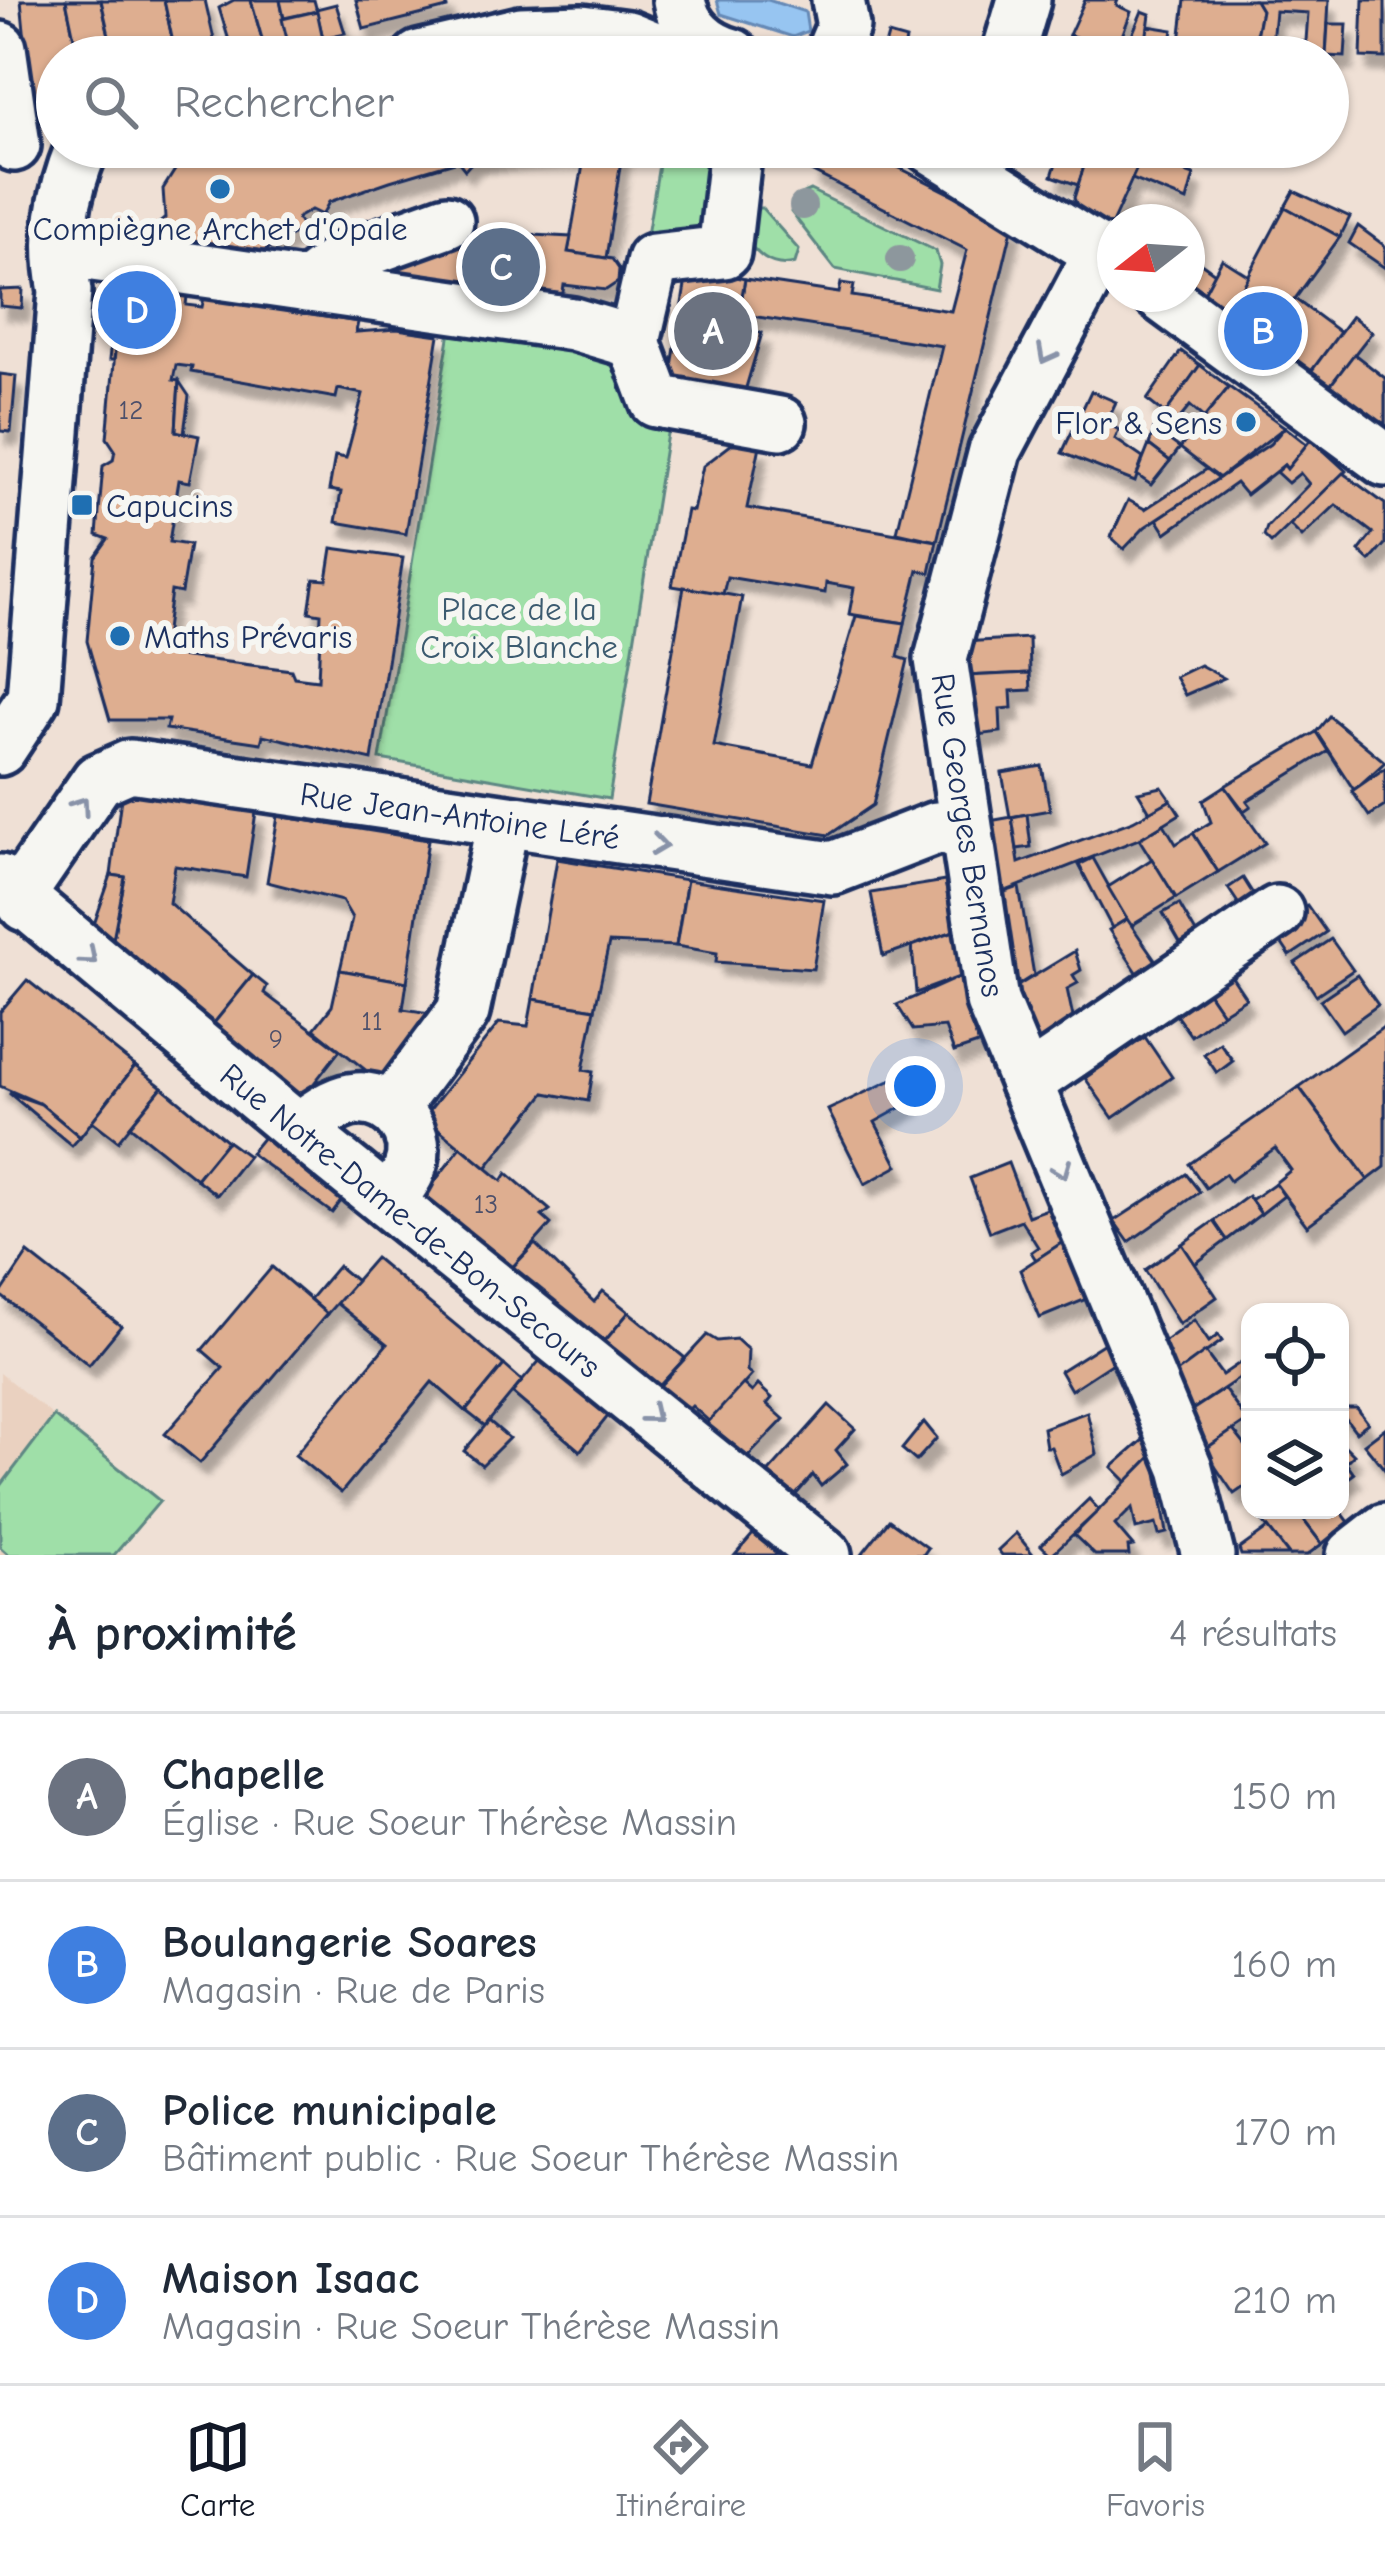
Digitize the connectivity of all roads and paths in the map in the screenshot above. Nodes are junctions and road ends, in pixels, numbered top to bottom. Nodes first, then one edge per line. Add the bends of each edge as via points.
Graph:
1 (1024, 0) edge
2 (679, 4) edge
3 (597, 23) edge
4 (508, 36) edge
5 (628, 36) edge
6 (709, 36) edge
7 (1013, 36) edge
8 (0, 48) edge
9 (24, 142) edge
10 (48, 168) edge
11 (79, 168) edge
12 (97, 168) edge
13 (734, 168) edge
14 (980, 168) edge
15 (75, 197) junction
16 (447, 221) dead end
17 (1097, 249) edge
18 (1097, 276) edge
19 (69, 286) junction
20 (306, 286) junction
21 (1184, 312) edge
22 (634, 341) junction
23 (780, 423) dead end
24 (85, 439) dead end
25 (1385, 460) edge
26 (72, 561) dead end
27 (35, 674) junction
28 (0, 748) edge
29 (503, 822) junction
30 (965, 830) junction
31 (13, 893) edge
32 (1277, 912) dead end
33 (1026, 1083) junction
34 (392, 1108) junction
35 (297, 1129) junction
36 (388, 1202) junction
37 (1385, 1530) edge
38 (825, 1555) edge
39 (1208, 1555) edge
40 (1353, 1555) edge

1 - 7 street
2 - 3 street
2 - 6 street
3 - 4 street
3 - 5 street
8 - 9 street
10 - 15 street
11 - 15 street
12 - 15 street
13 - 22 street via 724,252 653,260
14 - 17 street
15 - 19 street
16 - 20 street via 342,259
18 -> 30 street, Rue Georges Bernanos via 995,451 941,659
19 - 20 street
19 - 24 street via 94,344
19 - 27 street
20 - 22 street via 573,324
21 - 25 street
22 - 23 street via 656,401
26 - 27 street via 65,662
27 - 28 street via 34,699
29 -> 30 street, Rue Jean-Antoine Léré via 833,868 936,828
31 -> 29 street, Rue Jean-Antoine Léré via 98,780 130,766
29 - 34 street via 463,1012
30 - 33 street, Rue Georges Bernanos via 992,1001
31 -> 35 street, Rue Notre-Dame-de-Bon-Secours
32 - 33 street
33 -> 39 street, Rue Georges Bernanos via 1186,1468
34 - 35 street via 360,1098
34 - 36 street via 414,1148
35 - 36 street, Rue Notre-Dame-de-Bon-Secours
36 -> 38 street, Rue Notre-Dame-de-Bon-Secours
37 - 40 street

